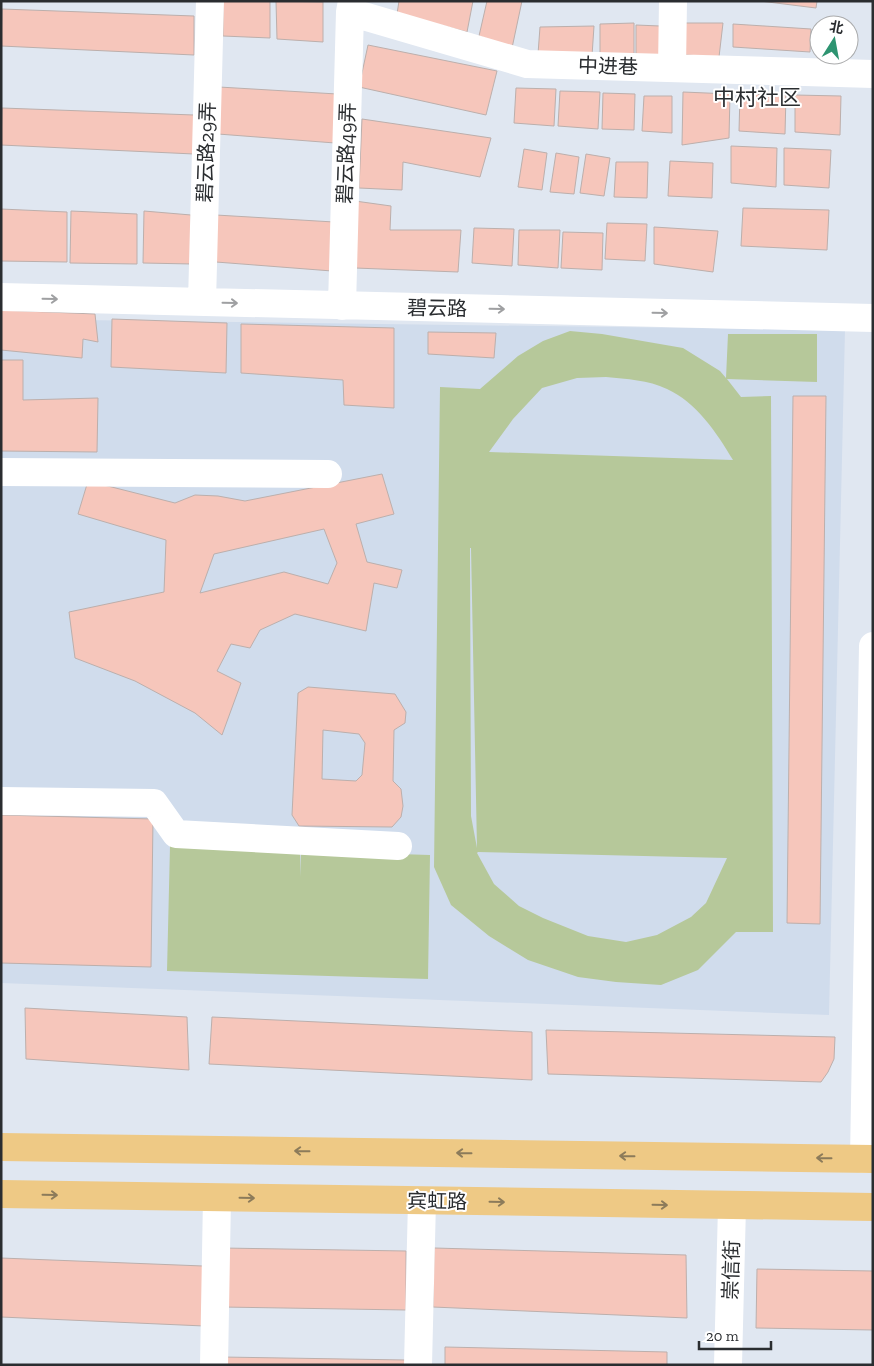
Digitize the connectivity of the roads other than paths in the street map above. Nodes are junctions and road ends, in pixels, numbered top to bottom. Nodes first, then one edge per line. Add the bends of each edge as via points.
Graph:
1 (210, 1) edge
2 (673, 1) edge
3 (351, 6) edge
4 (672, 68) junction
5 (873, 74) edge
6 (1, 298) edge
7 (202, 302) junction
8 (342, 306) junction
9 (873, 318) edge
10 (1, 472) edge
11 (328, 474) dead end
12 (873, 646) edge
13 (1, 801) edge
14 (398, 846) dead end
15 (1, 1147) edge
16 (869, 1159) edge
17 (1, 1194) edge
18 (217, 1198) junction
19 (422, 1201) junction
20 (732, 1206) junction
21 (873, 1208) edge
22 (214, 1365) edge
23 (418, 1365) edge
24 (728, 1365) edge

1 - 7 street, 碧云路29弄
2 - 4 street
3 - 4 street, 中进巷 via 526,64
3 - 8 street, 碧云路49弄
4 - 5 street, 中进巷
6 -> 7 street, 碧云路
7 -> 8 street, 碧云路
8 -> 9 street, 碧云路
10 - 11 street
12 - 16 street
13 - 14 street via 154,803 176,834
16 -> 15 main road
17 -> 18 main road, 宾虹路
18 -> 19 main road, 宾虹路
18 - 22 street
19 -> 20 main road, 宾虹路
19 - 23 street
20 - 21 main road, 宾虹路
20 - 24 street, 崇信街

